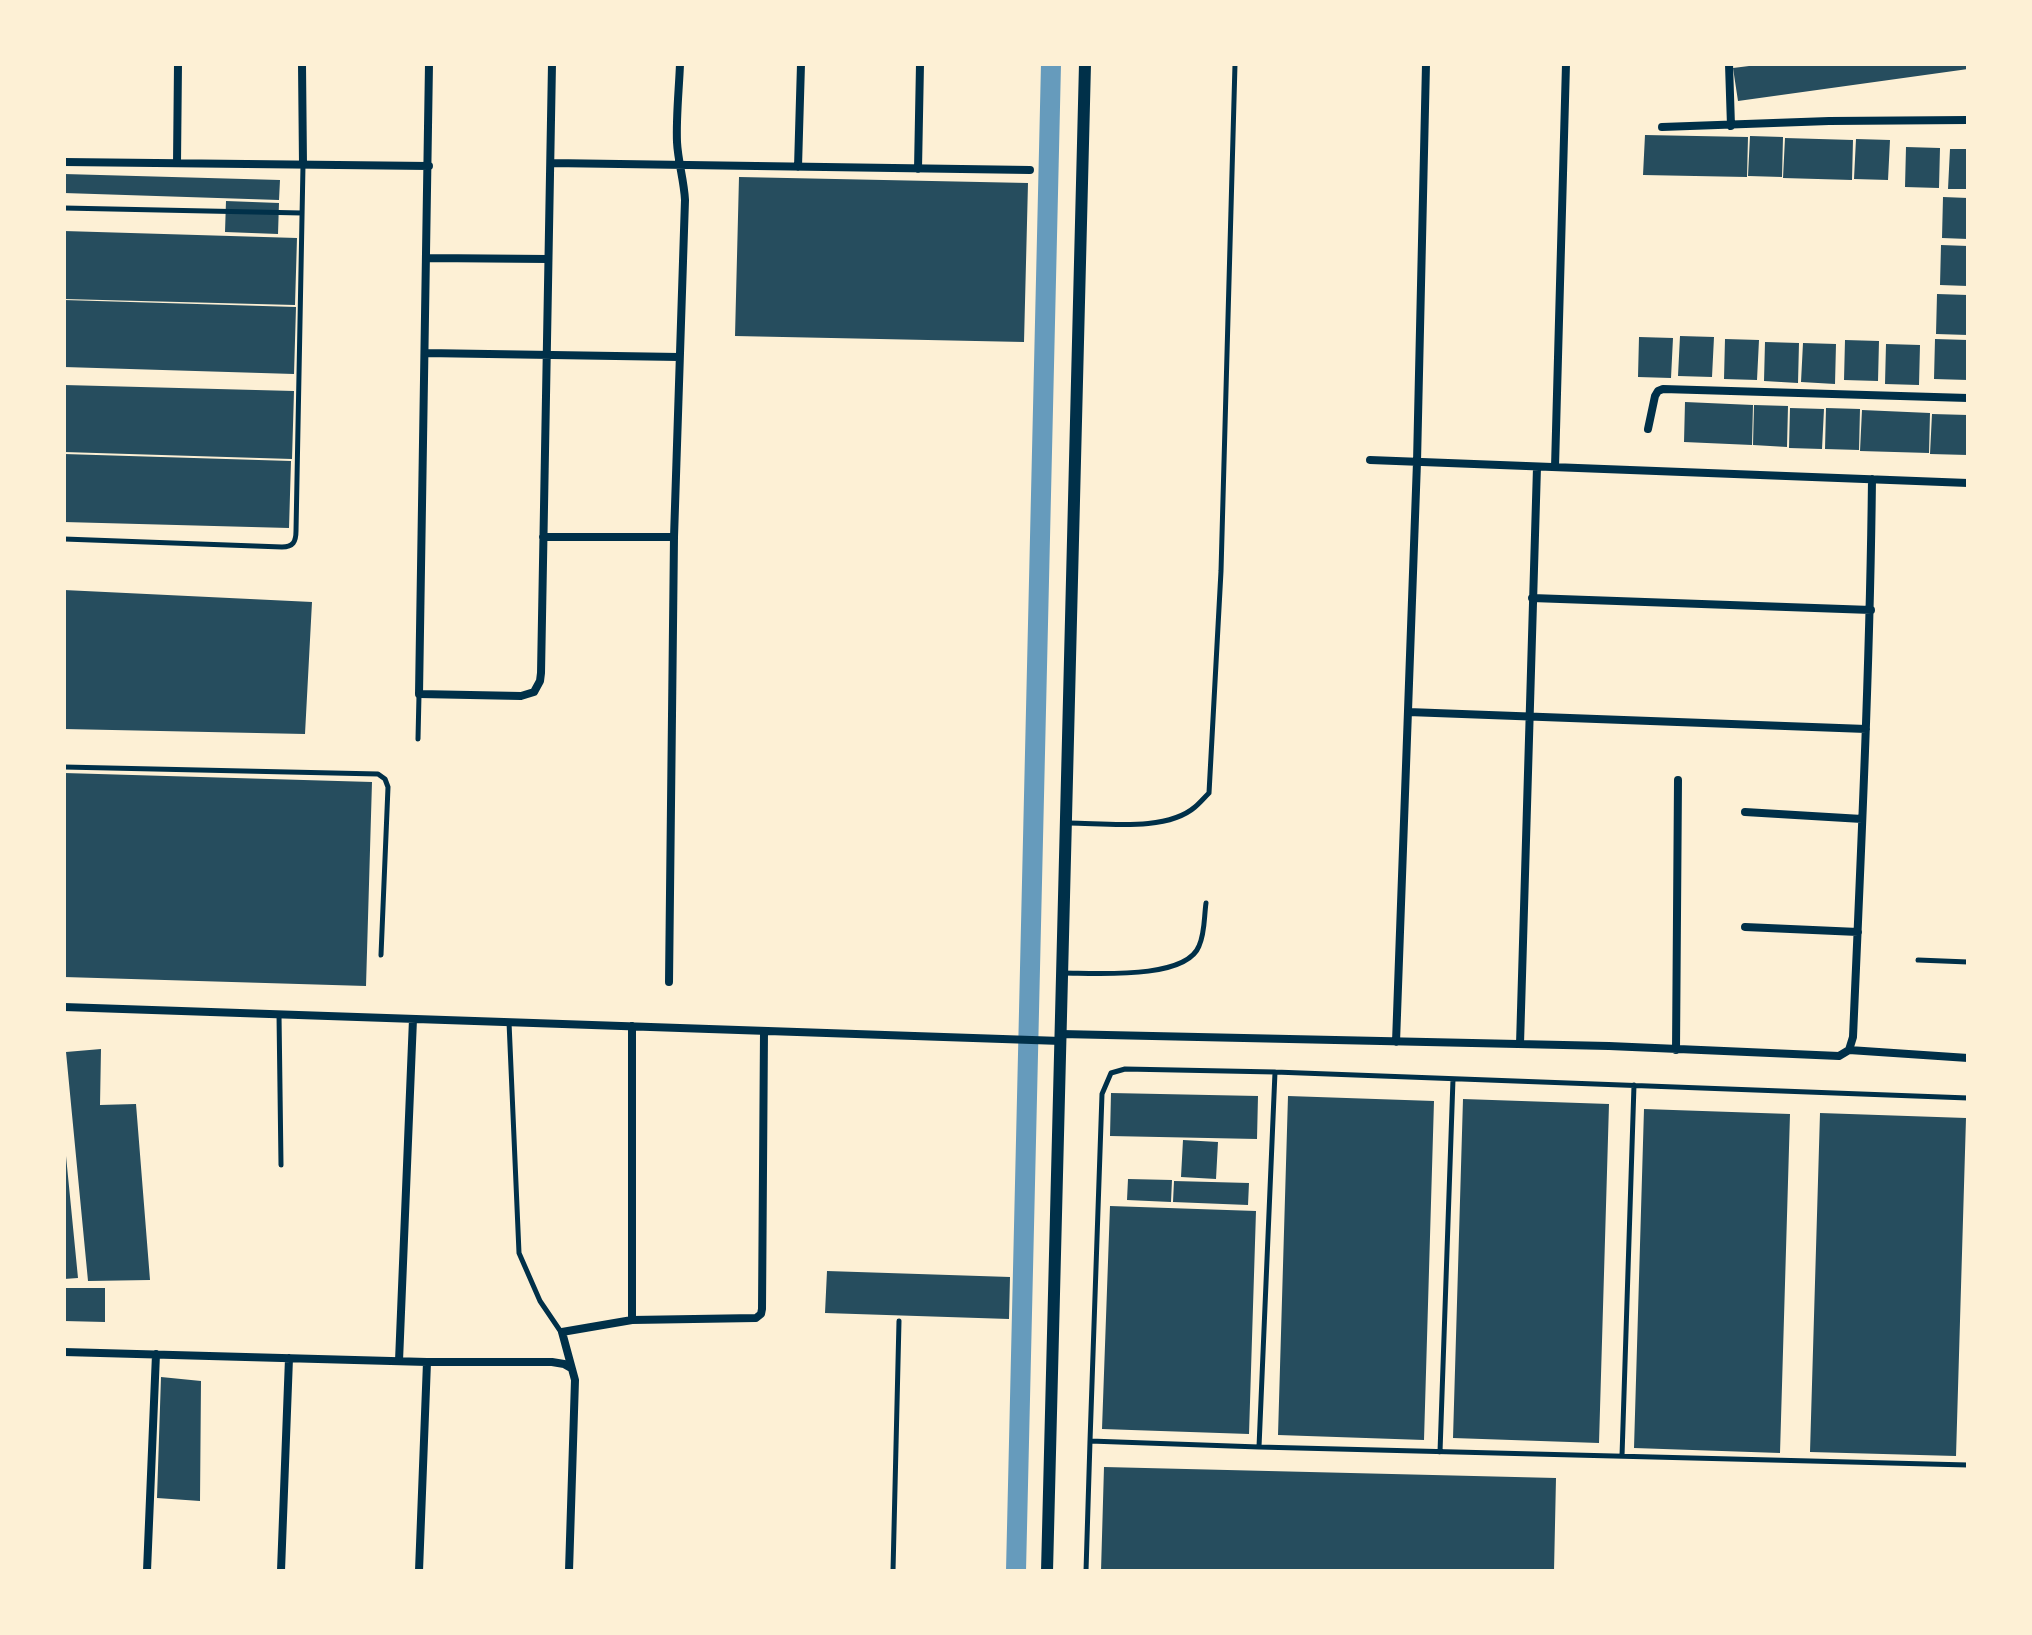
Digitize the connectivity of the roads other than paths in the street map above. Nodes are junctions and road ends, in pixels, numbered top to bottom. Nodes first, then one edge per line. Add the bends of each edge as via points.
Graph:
1 (178, 64) edge
2 (302, 64) edge
3 (429, 64) edge
4 (552, 64) edge
5 (680, 64) edge
6 (801, 64) edge
7 (920, 64) edge
8 (1085, 64) edge
9 (1235, 64) edge
10 (1426, 64) edge
11 (1566, 64) edge
12 (1729, 64) edge
13 (1968, 120) edge
14 (1731, 126) junction
15 (1662, 127) dead end
16 (64, 162) edge
17 (177, 163) junction
18 (551, 163) junction
19 (303, 165) junction
20 (680, 165) junction
21 (429, 166) junction
22 (798, 167) junction
23 (918, 169) junction
24 (1030, 170) dead end
25 (64, 208) edge
26 (302, 213) junction
27 (427, 258) junction
28 (548, 259) junction
29 (425, 353) junction
30 (546, 355) junction
31 (679, 357) junction
32 (1968, 398) edge
33 (1648, 429) dead end
34 (1370, 460) dead end
35 (1417, 462) junction
36 (1537, 467) junction
37 (1555, 467) junction
38 (1872, 479) junction
39 (1968, 483) edge
40 (543, 537) junction
41 (674, 537) junction
42 (64, 539) edge
43 (1532, 598) junction
44 (1871, 610) junction
45 (419, 694) junction
46 (1408, 712) junction
47 (1530, 716) junction
48 (1866, 729) junction
49 (418, 739) dead end
50 (64, 767) edge
51 (1678, 780) dead end
52 (1745, 812) dead end
53 (1862, 819) junction
54 (1066, 823) junction
55 (1206, 903) dead end
56 (1745, 927) dead end
57 (1858, 932) junction
58 (381, 955) dead end
59 (1918, 960) dead end
60 (1968, 962) edge
61 (1063, 973) junction
62 (669, 982) dead end
63 (64, 1007) edge
64 (279, 1014) junction
65 (413, 1019) junction
66 (509, 1022) junction
67 (632, 1026) junction
68 (764, 1031) junction
69 (1061, 1037) junction
70 (1396, 1042) junction
71 (1520, 1044) junction
72 (1676, 1050) junction
73 (1849, 1050) junction
74 (1968, 1058) edge
75 (1275, 1072) junction
76 (1453, 1079) junction
77 (1634, 1085) junction
78 (1968, 1098) edge
79 (281, 1165) dead end
80 (632, 1320) junction
81 (899, 1321) dead end
82 (562, 1332) junction
83 (64, 1352) edge
84 (156, 1354) junction
85 (289, 1358) junction
86 (399, 1361) junction
87 (427, 1362) junction
88 (571, 1368) junction
89 (1090, 1441) junction
90 (1259, 1447) junction
91 (1440, 1452) junction
92 (1622, 1456) junction
93 (1968, 1465) edge
94 (147, 1571) edge
95 (281, 1571) edge
96 (419, 1571) edge
97 (569, 1571) edge
98 (893, 1571) edge
99 (1047, 1571) edge
100 (1086, 1571) edge

1 - 17 street
2 - 19 street
3 - 21 street
4 - 18 street
5 - 20 street
6 - 22 street
7 - 23 street
8 - 54 street
9 - 54 lane via 1221,571 1209,793 1194,809 1167,821
10 - 35 street
11 - 37 street
12 - 14 street
13 - 14 street
14 - 15 street
16 - 17 street
17 - 19 street
18 - 20 street
18 - 28 street
19 - 21 street
19 - 26 lane
20 - 22 street
20 - 31 street via 685,200
21 - 27 street
22 - 23 street
23 - 24 street
25 - 26 lane
26 - 42 lane via 293,544
27 - 28 street
27 - 29 street
28 - 30 street
29 - 30 street
29 - 45 street
30 - 31 street
30 - 40 street
31 - 41 street
32 - 33 street via 1663,389 1655,396
34 - 35 street
35 - 36 street
35 - 46 street
36 - 37 street
36 - 43 street
37 - 38 street
38 - 39 street
38 - 44 street
40 - 41 street
40 - 45 street via 541,673 534,692
41 - 62 street
43 - 44 street
43 - 47 street
44 - 48 street
45 - 49 lane
46 - 47 street
46 - 70 street
47 - 48 street
47 - 71 street
48 - 53 street
50 - 58 lane via 378,774 388,787
51 - 72 street
52 - 53 street
53 - 57 street
54 - 61 street
55 - 61 lane via 1199,948 1192,958 1139,973
56 - 57 street
57 - 73 street
59 - 60 lane
61 - 69 street
63 - 64 street
64 - 65 street
64 - 79 lane
65 - 66 street
65 - 86 street
66 - 67 street
66 - 82 lane via 519,1253 540,1301
67 - 68 street
67 - 80 street
68 - 69 street via 1043,1041
68 - 80 street via 761,1314
69 - 70 street
69 - 99 street
70 - 71 street
71 - 72 street
72 - 73 street via 1839,1056
73 - 74 street
75 - 76 lane
75 - 89 lane via 1111,1073 1102,1094
75 - 90 lane
76 - 77 lane
76 - 91 lane
77 - 78 lane
77 - 92 lane
80 - 82 street
81 - 98 lane
82 - 88 street
83 - 84 street
84 - 85 street
84 - 94 street
85 - 86 street
85 - 95 street
86 - 87 street
87 - 88 street via 552,1362
87 - 96 street
88 - 97 street via 575,1380
89 - 90 lane
89 - 100 lane
90 - 91 lane
91 - 92 lane
92 - 93 lane

